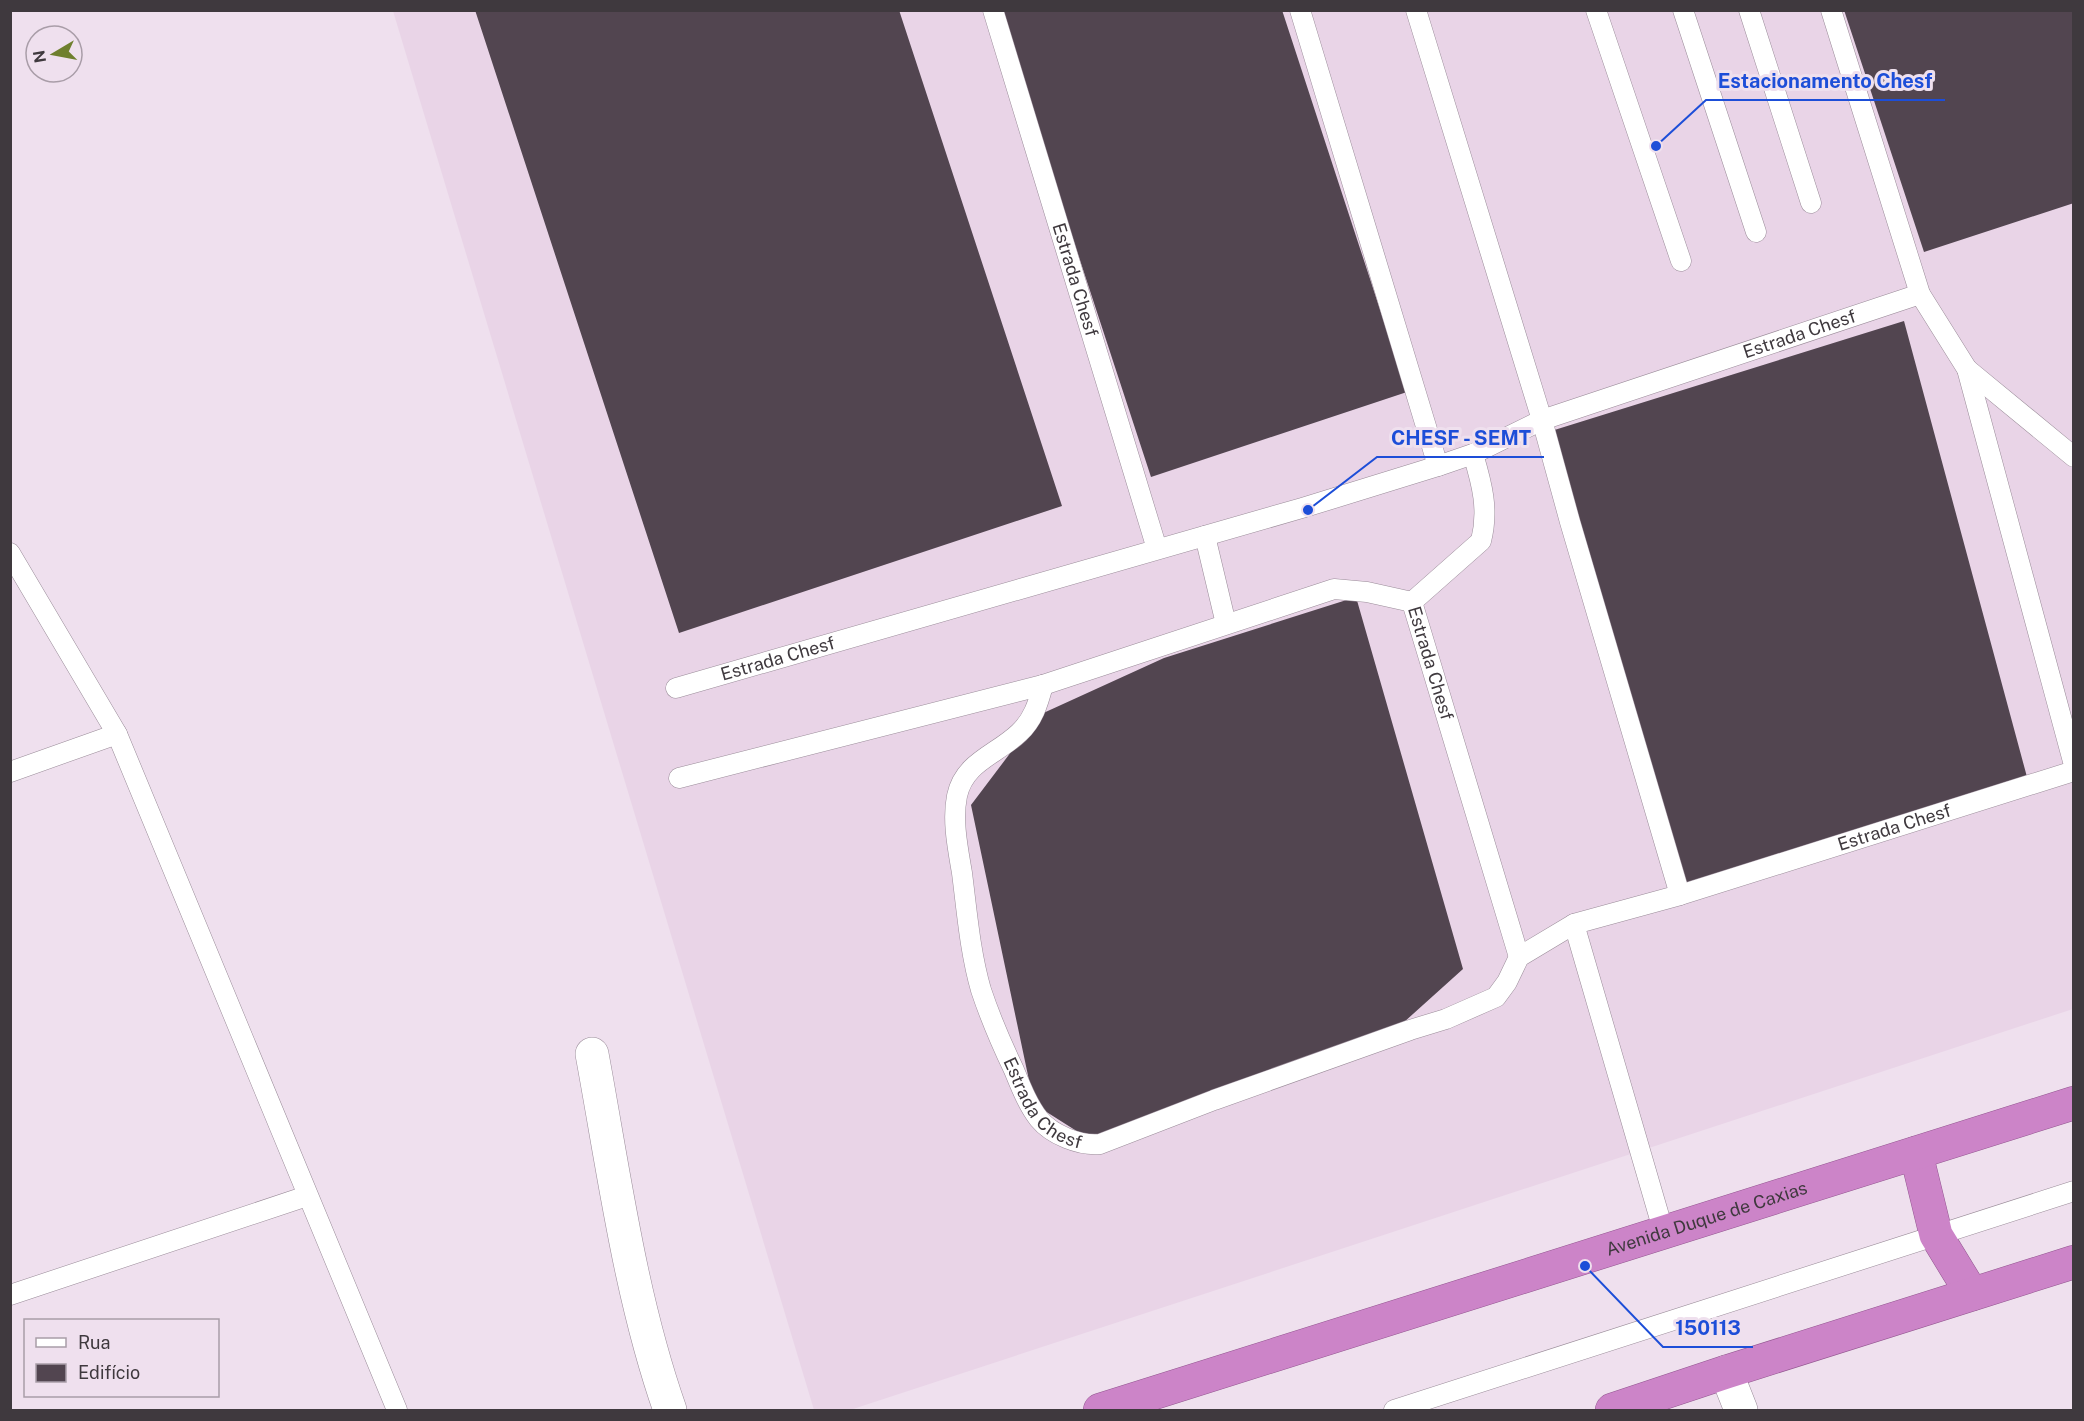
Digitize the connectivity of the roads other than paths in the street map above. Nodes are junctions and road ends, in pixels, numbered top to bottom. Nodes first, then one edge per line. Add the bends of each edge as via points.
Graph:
1 (993, 10) edge
2 (1300, 10) edge
3 (1416, 10) edge
4 (1596, 10) edge
5 (1683, 10) edge
6 (1749, 10) edge
7 (1831, 10) edge
8 (1811, 203) dead end
9 (1756, 232) dead end
10 (1682, 261) dead end
11 (1920, 294) junction
12 (1967, 369) junction
13 (1542, 420) junction
14 (1473, 454) junction
15 (2073, 457) edge
16 (1438, 466) junction
17 (1205, 536) junction
18 (1157, 549) junction
19 (10, 553) edge
20 (1412, 602) junction
21 (1226, 624) junction
22 (1043, 685) junction
23 (676, 688) dead end
24 (117, 734) junction
25 (2073, 765) edge
26 (2073, 771) edge
27 (10, 772) edge
28 (679, 778) dead end
29 (1680, 895) junction
30 (1574, 924) junction
31 (1519, 957) junction
32 (592, 1054) dead end
33 (2073, 1103) edge
34 (1916, 1153) junction
35 (2073, 1191) edge
36 (307, 1196) junction
37 (1664, 1233) junction
38 (1936, 1235) junction
39 (2073, 1262) edge
40 (1972, 1294) junction
41 (10, 1295) edge
42 (1726, 1372) junction
43 (397, 1410) edge
44 (670, 1410) edge
45 (1100, 1410) edge
46 (1394, 1410) edge
47 (1612, 1410) edge
48 (1741, 1410) edge

1 - 18 lane, Estrada Chesf
2 - 16 lane
3 - 13 lane
4 - 10 lane
5 - 9 lane
6 - 8 lane
7 - 11 lane
11 - 12 lane
11 - 13 lane, Estrada Chesf
12 - 15 lane
12 - 25 lane
13 - 14 lane, Estrada Chesf
13 - 29 lane
14 - 16 lane, Estrada Chesf
14 - 20 lane via 1485,497 1481,541
16 - 17 lane, Estrada Chesf
17 - 18 lane, Estrada Chesf
17 - 21 lane
18 - 23 lane, Estrada Chesf
19 - 24 lane
20 - 21 lane, Estrada Chesf via 1367,592 1334,590
20 - 31 lane, Estrada Chesf
21 - 22 lane, Estrada Chesf
22 - 28 lane, Estrada Chesf
22 - 31 lane, Estrada Chesf via 1038,706 1018,734 960,781 956,831 981,990 1026,1097 1040,1120 1057,1133 1083,1143 1100,1144 1446,1019 1496,997
24 - 27 lane
24 - 36 lane
26 - 29 lane, Estrada Chesf
29 - 30 lane, Estrada Chesf
30 - 31 lane, Estrada Chesf
30 - 37 lane
32 - 44 street via 635,1288
33 - 34 highway, Avenida Duque de Caxias
34 - 37 highway, Avenida Duque de Caxias
34 - 38 highway
35 - 38 lane
36 - 41 lane
36 - 43 lane
37 - 45 highway, Avenida Duque de Caxias
38 - 40 highway
38 - 46 lane
39 - 40 highway
40 - 42 highway
42 - 47 highway
42 - 48 street

